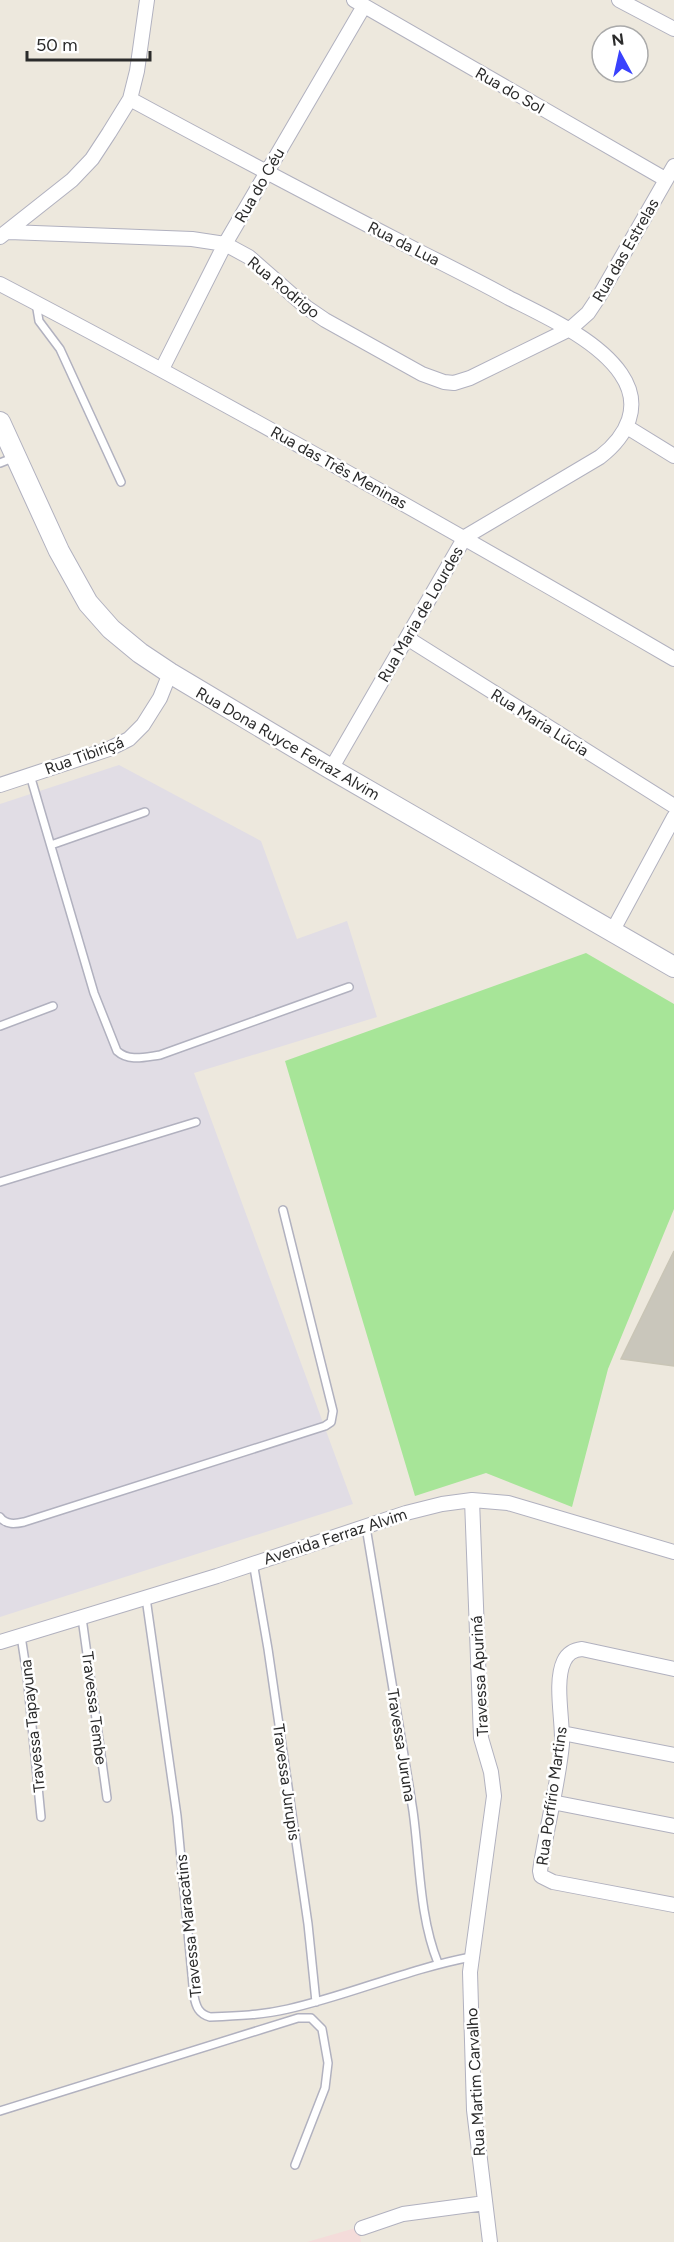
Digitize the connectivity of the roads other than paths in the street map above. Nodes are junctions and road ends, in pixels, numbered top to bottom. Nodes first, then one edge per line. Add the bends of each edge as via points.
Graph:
1 (147, 0) edge
2 (619, 0) edge
3 (359, 3) edge
4 (674, 29) edge
5 (130, 99) junction
6 (674, 166) edge
7 (267, 173) junction
8 (665, 179) junction
9 (4, 234) edge
10 (225, 244) junction
11 (0, 284) edge
12 (36, 303) junction
13 (570, 329) junction
14 (162, 369) junction
15 (0, 422) edge
16 (627, 427) junction
17 (674, 456) edge
18 (8, 460) edge
19 (121, 482) dead end
20 (465, 537) junction
21 (407, 638) junction
22 (674, 659) edge
23 (170, 673) junction
24 (331, 769) junction
25 (30, 775) junction
26 (0, 784) edge
27 (674, 806) edge
28 (145, 812) dead end
29 (674, 817) edge
30 (51, 845) junction
31 (613, 930) junction
32 (674, 967) edge
33 (350, 987) dead end
34 (53, 1006) dead end
35 (0, 1026) edge
36 (196, 1122) dead end
37 (0, 1182) edge
38 (283, 1210) dead end
39 (472, 1500) junction
40 (0, 1517) edge
41 (366, 1527) junction
42 (674, 1552) edge
43 (254, 1562) junction
44 (146, 1598) junction
45 (82, 1618) junction
46 (21, 1636) junction
47 (0, 1642) edge
48 (674, 1669) edge
49 (562, 1733) junction
50 (673, 1751) edge
51 (107, 1798) dead end
52 (552, 1802) junction
53 (41, 1817) dead end
54 (674, 1826) edge
55 (674, 1905) edge
56 (471, 1957) junction
57 (438, 1963) junction
58 (316, 2002) junction
59 (0, 2111) edge
60 (295, 2165) dead end
61 (485, 2203) junction
62 (362, 2228) dead end
63 (490, 2242) edge

1 - 5 street
2 - 4 street
3 - 7 street, Rua do Céu
3 - 8 street, Rua do Sol
5 - 7 street, Rua da Lua
5 - 9 street via 92,159 72,180
6 - 8 street, Rua das Estrelas
7 - 10 street, Rua do Céu
7 - 13 street, Rua da Lua
8 - 13 street, Rua das Estrelas via 600,296
9 - 10 street, Rua Rodrigo via 192,239
10 - 13 street, Rua Rodrigo via 249,257 325,320 422,374 444,382 470,378
10 - 14 street, Rua do Céu
11 - 12 street, Rua das Três Meninas
12 - 14 street, Rua das Três Meninas
12 - 19 lane via 39,321 60,349
13 - 16 street, Rua da Lua via 623,376 631,407
14 - 20 street, Rua das Três Meninas
15 - 18 main road, Rua Dona Ruyce Ferraz Alvim
16 - 17 street
16 - 20 street, Rua Maria de Lourdes via 600,457
18 - 23 main road, Rua Dona Ruyce Ferraz Alvim via 88,603 111,629
20 - 21 street, Rua Maria de Lourdes
20 - 22 street, Rua das Três Meninas
21 - 24 street, Rua Maria de Lourdes
21 - 27 street, Rua Maria Lúcia
23 - 24 main road, Rua Dona Ruyce Ferraz Alvim
23 - 25 street, Rua Tibiriçá via 160,698 129,739
24 - 31 main road, Rua Dona Ruyce Ferraz Alvim
25 - 26 street, Rua Tibiriçá
25 - 30 lane
28 - 30 lane
29 - 31 street
30 - 33 lane via 94,993 123,1057 160,1055
31 - 32 main road, Rua Dona Ruyce Ferraz Alvim
34 - 35 lane
36 - 37 lane
38 - 40 lane via 333,1411 331,1422 24,1522 13,1525
39 - 41 street, Avenida Ferraz Alvim via 433,1506
39 - 42 street, Avenida Ferraz Alvim via 508,1503
39 - 56 street, Travessa Apuriná via 481,1738 494,1796
41 - 43 street, Avenida Ferraz Alvim
41 - 57 lane, Travessa Juruna via 413,1814 423,1901
43 - 44 street, Avenida Ferraz Alvim
43 - 58 lane, Travessa Jurupis
44 - 45 street, Avenida Ferraz Alvim
44 - 58 lane, Travessa Maracatins via 177,1816 196,2003 203,2015 210,2017 256,2015
45 - 46 street, Avenida Ferraz Alvim
45 - 51 lane, Travessa Tembe
46 - 47 street, Avenida Ferraz Alvim
46 - 53 lane, Travessa Tapayuna
48 - 49 street, Rua Porfírio Martins via 575,1650 564,1662 561,1676
49 - 50 street
49 - 52 street, Rua Porfírio Martins
52 - 54 street
52 - 55 street, Rua Porfírio Martins via 541,1876 553,1882
56 - 57 lane, Travessa Maracatins
56 - 61 street, Rua Martim Carvalho via 474,2110
57 - 58 lane, Travessa Maracatins
59 - 60 lane via 298,2018 311,2018 322,2029 328,2064 325,2088
61 - 62 street via 403,2214
61 - 63 street, Rua Martim Carvalho

